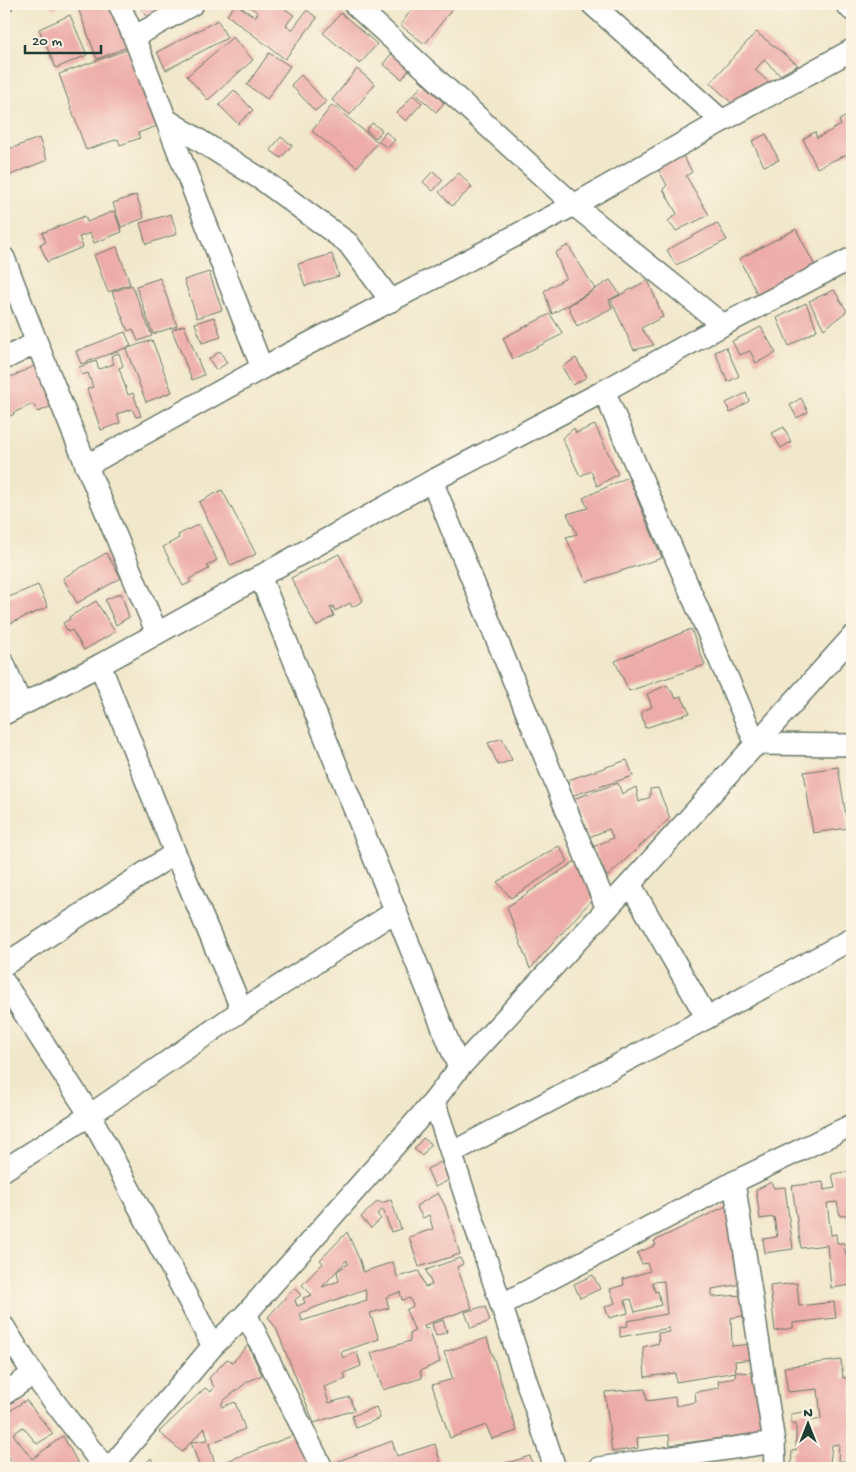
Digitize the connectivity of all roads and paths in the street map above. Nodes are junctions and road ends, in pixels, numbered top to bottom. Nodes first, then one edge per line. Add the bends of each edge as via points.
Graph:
1 (119, 4) edge
2 (193, 4) edge
3 (354, 4) edge
4 (592, 4) edge
5 (846, 4) edge
6 (852, 10) edge
7 (134, 37) junction
8 (852, 50) edge
9 (167, 120) junction
10 (722, 122) junction
11 (574, 205) junction
12 (4, 258) edge
13 (852, 258) edge
14 (391, 301) junction
15 (723, 325) junction
16 (36, 343) junction
17 (4, 359) edge
18 (262, 368) junction
19 (604, 390) junction
20 (86, 466) junction
21 (432, 481) junction
22 (260, 576) junction
23 (156, 633) junction
24 (852, 637) edge
25 (4, 664) edge
26 (100, 665) junction
27 (12, 709) edge
28 (756, 744) junction
29 (852, 745) edge
30 (175, 854) junction
31 (630, 884) junction
32 (607, 909) junction
33 (396, 911) junction
34 (852, 939) edge
35 (4, 965) edge
36 (4, 982) edge
37 (242, 1010) junction
38 (707, 1018) junction
39 (459, 1068) junction
40 (434, 1101) junction
41 (90, 1114) junction
42 (852, 1125) edge
43 (451, 1153) junction
44 (4, 1170) edge
45 (734, 1182) junction
46 (501, 1306) junction
47 (246, 1314) junction
48 (4, 1327) edge
49 (213, 1346) junction
50 (33, 1374) junction
51 (4, 1394) edge
52 (774, 1442) junction
53 (105, 1468) edge
54 (110, 1468) edge
55 (322, 1468) edge
56 (555, 1468) edge
57 (599, 1468) edge
58 (775, 1468) edge

1 - 7 street
2 - 7 street
3 - 11 street
4 - 10 street
5 - 6 street
7 - 9 street
8 - 10 street
9 - 14 street via 264,181 348,243
9 - 18 street
10 - 11 street
11 - 14 street
11 - 15 street
12 - 16 street
13 - 15 street
14 - 18 street
15 - 19 street
16 - 17 street
16 - 20 street
18 - 20 street
19 - 21 street
19 - 28 street
20 - 23 street
21 - 22 street
21 - 32 street
22 - 23 street
22 - 33 street
23 - 26 street
24 - 28 street
25 - 27 street
26 - 27 street
26 - 30 street
28 - 29 street
28 - 31 street
30 - 35 street
30 - 37 street
31 - 32 street
31 - 38 street
32 - 39 street
33 - 37 street
33 - 39 street
34 - 38 street
36 - 41 street
37 - 41 street
38 - 43 street
39 - 40 street
40 - 43 street
40 - 47 street
41 - 44 street
41 - 49 street
42 - 45 street
43 - 46 street
45 - 46 street
45 - 52 street
46 - 56 street
47 - 49 street
47 - 55 street
48 - 50 street
49 - 54 street
50 - 51 street
50 - 53 street
52 - 57 street
52 - 58 street

